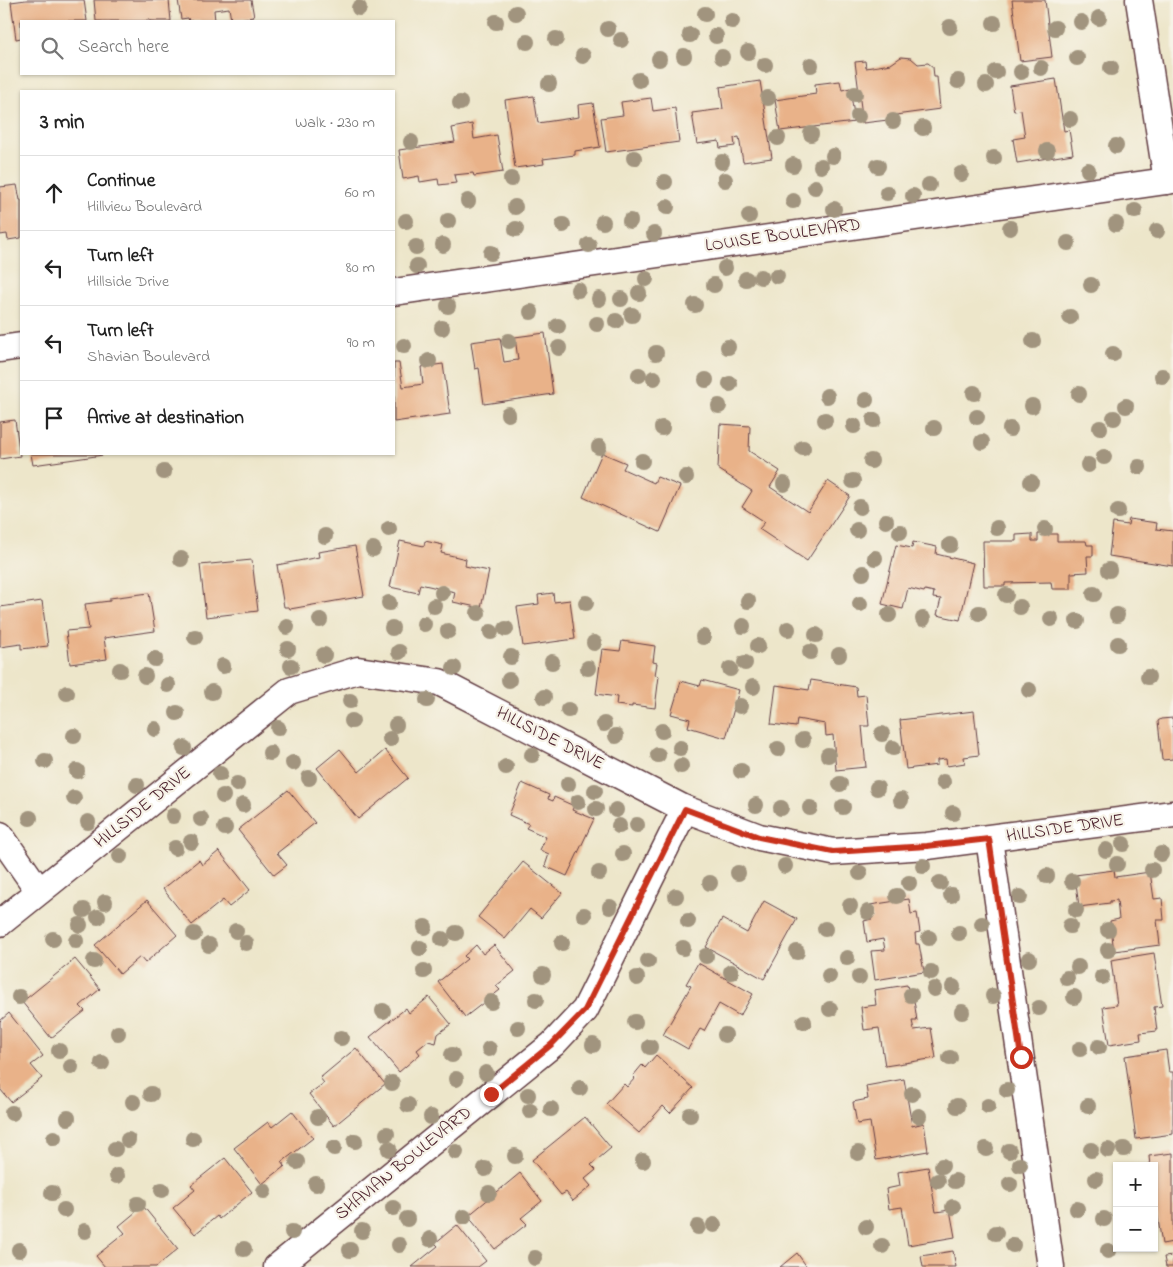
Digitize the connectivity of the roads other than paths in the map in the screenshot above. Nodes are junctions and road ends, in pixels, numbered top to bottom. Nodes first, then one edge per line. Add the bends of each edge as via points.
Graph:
1 (1140, 0) edge
2 (1170, 180) edge
3 (395, 292) edge
4 (20, 346) edge
5 (0, 349) edge
6 (685, 809) junction
7 (1173, 814) edge
8 (0, 835) edge
9 (989, 839) junction
10 (39, 891) junction
11 (0, 923) edge
12 (277, 1267) edge
13 (1051, 1267) edge

1 - 2 street
2 - 3 street, LOUISE BOULEVARD
4 - 5 street
6 - 9 street, HILLSIDE DRIVE via 759,837 833,852
6 - 10 street, HILLSIDE DRIVE via 439,682 358,670 290,691
6 - 12 street, SHAVIAN BOULEVARD via 585,1010 552,1044
7 - 9 street, HILLSIDE DRIVE
8 - 10 street
9 - 13 street
10 - 11 street, HILLSIDE DRIVE

